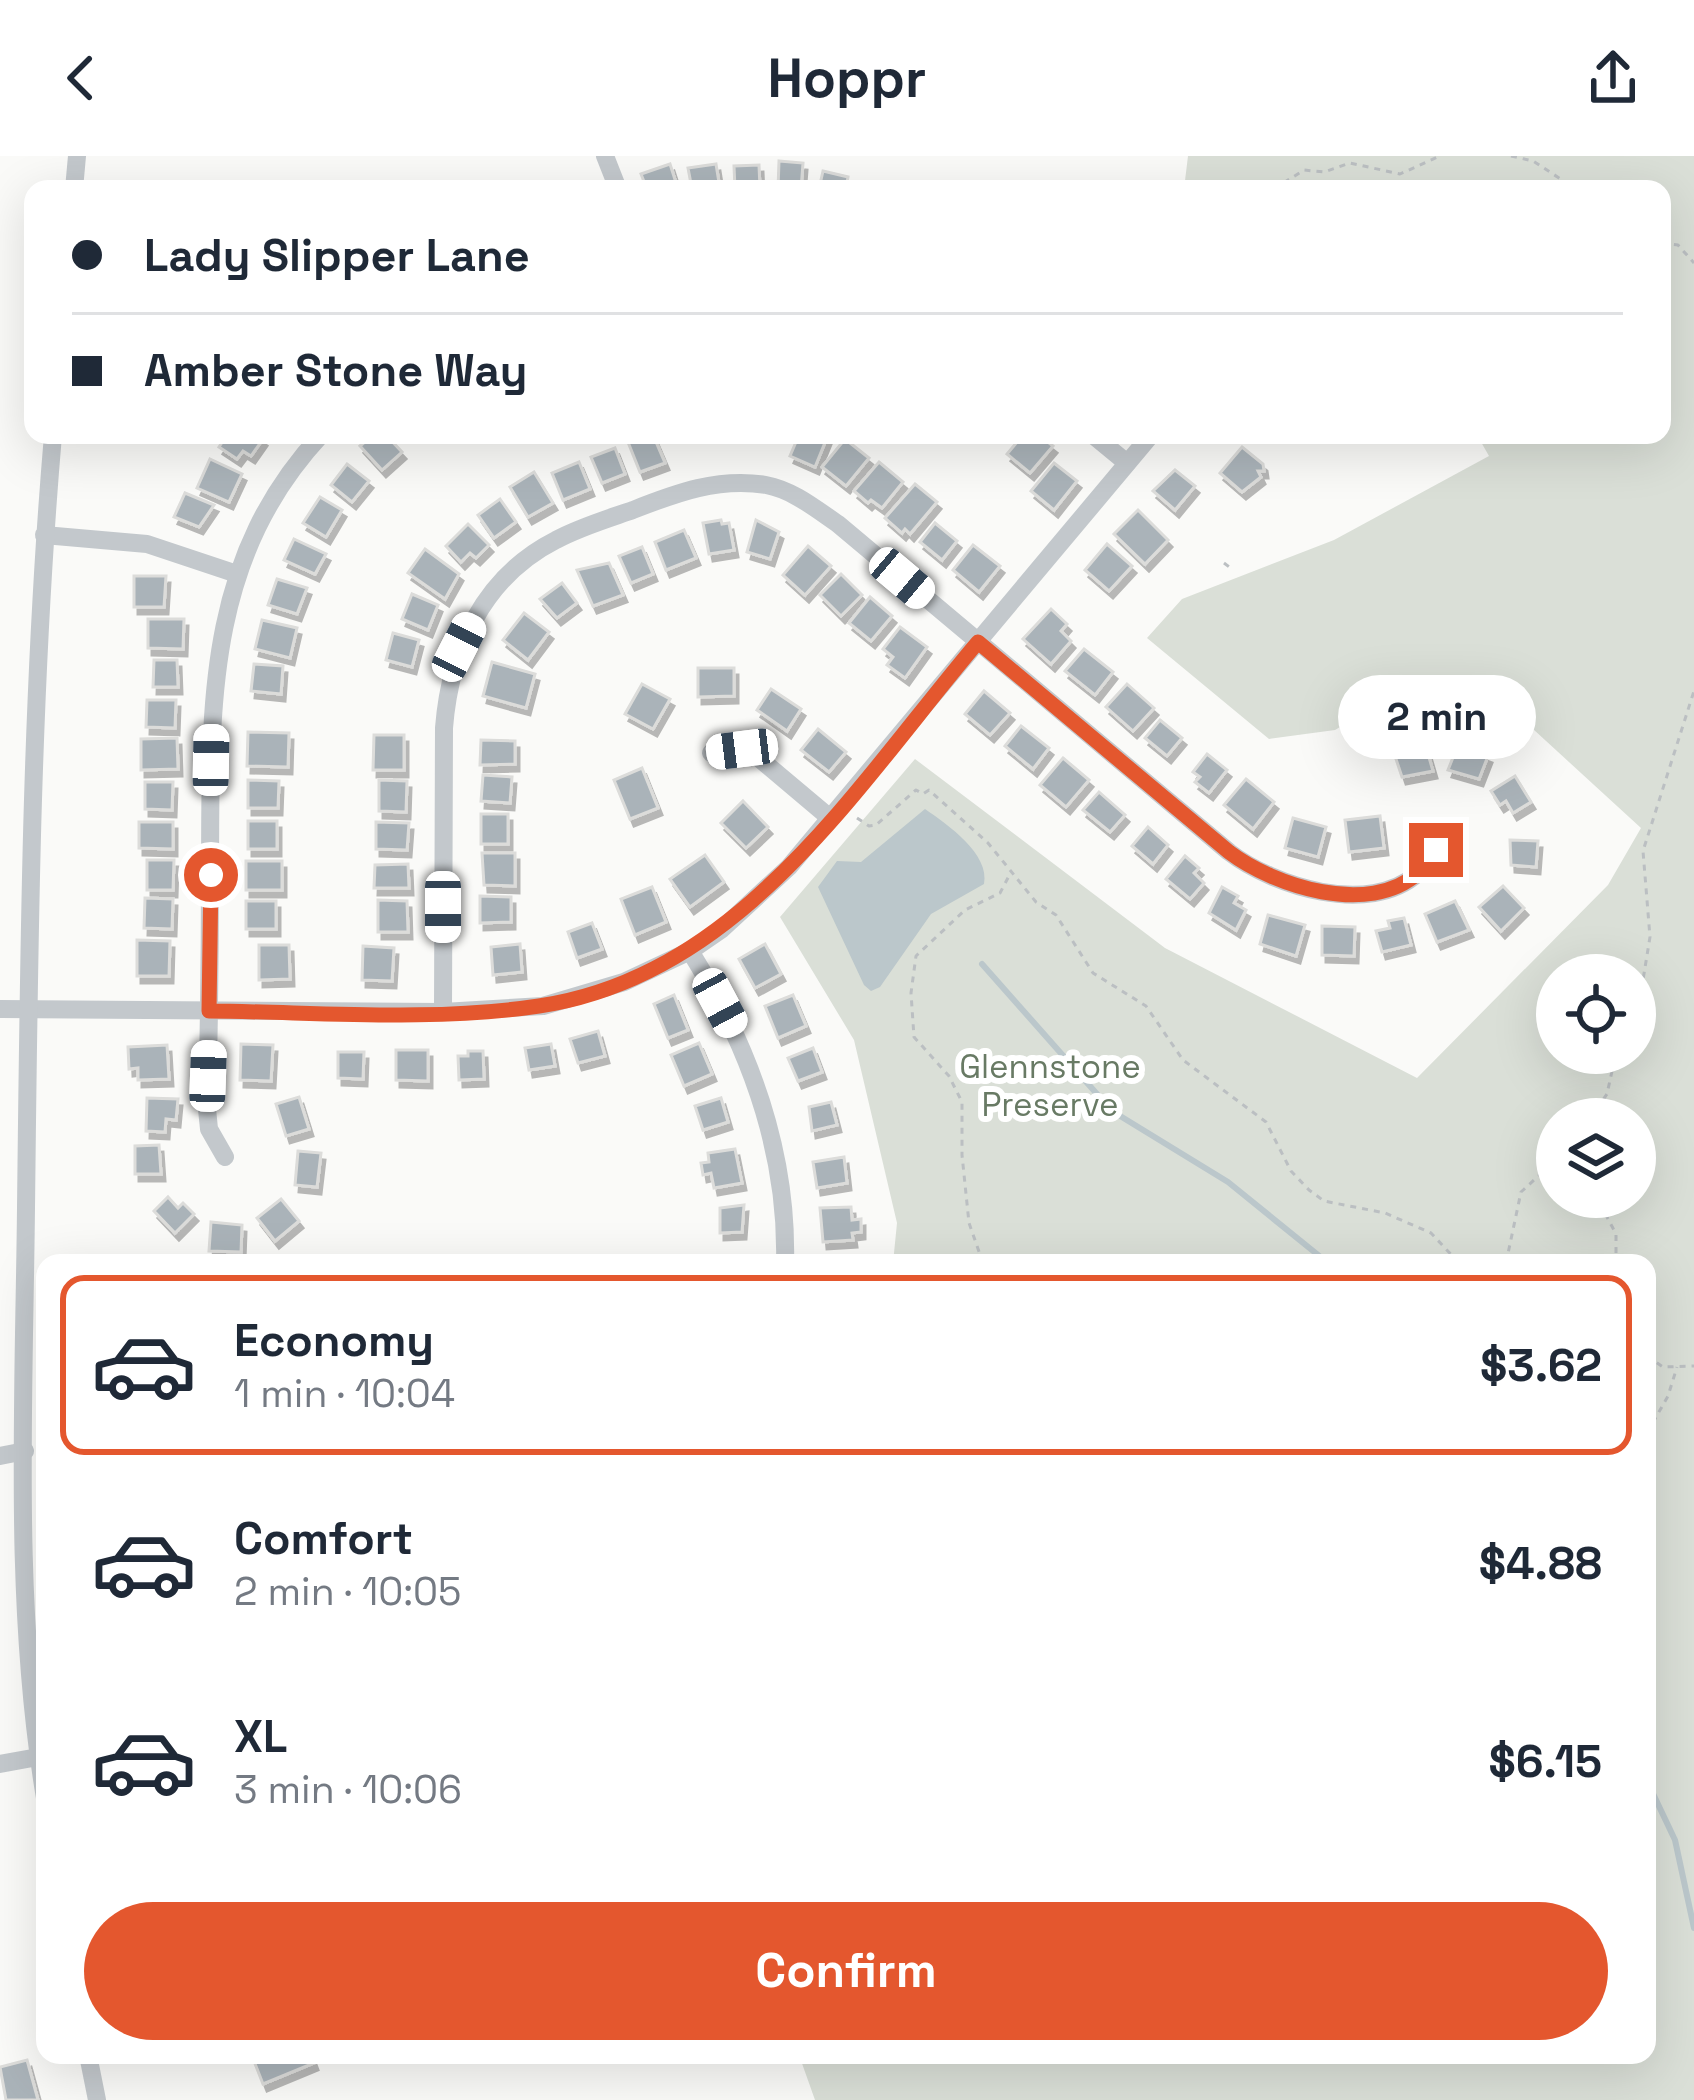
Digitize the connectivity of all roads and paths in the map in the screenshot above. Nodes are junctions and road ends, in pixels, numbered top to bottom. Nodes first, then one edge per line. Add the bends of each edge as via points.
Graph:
1 (1440, 156) edge
2 (1510, 156) edge
3 (1288, 180) edge
4 (1562, 180) edge
5 (1671, 244) edge
6 (1694, 262) edge
7 (52, 444) edge
8 (315, 444) edge
9 (1104, 444) edge
10 (1143, 444) edge
11 (1127, 463) junction
12 (44, 536) junction
13 (1224, 563) dead end
14 (1232, 569) dead end
15 (237, 574) junction
16 (978, 642) junction
17 (1694, 691) edge
18 (711, 753) dead end
19 (852, 814) dead end
20 (830, 818) junction
21 (1436, 850) dead end
22 (1011, 872) junction
23 (690, 951) junction
24 (1647, 954) edge
25 (0, 1009) edge
26 (29, 1010) junction
27 (209, 1011) junction
28 (443, 1012) junction
29 (225, 1157) dead end
30 (1536, 1178) edge
31 (1608, 1218) edge
32 (783, 1254) edge
33 (980, 1254) edge
34 (1451, 1254) edge
35 (1508, 1254) edge
36 (1616, 1254) edge
37 (1656, 1362) edge
38 (1677, 1366) junction
39 (1694, 1366) edge
40 (1656, 1417) edge
41 (25, 1451) junction
42 (0, 1456) edge
43 (36, 1737) edge
44 (36, 1757) edge
45 (0, 1764) edge
46 (90, 2064) edge
47 (97, 2100) edge

1 - 3 path via 1400,174 1350,163
2 - 4 path
5 - 6 path
7 - 12 street
8 - 15 street via 268,510
9 - 11 street
10 - 11 street
11 - 16 street
12 - 15 street via 148,544
12 - 26 street
13 - 14 path
15 - 27 street via 213,690
16 - 20 street
16 - 21 street via 1264,875 1312,891 1385,889 1417,874
16 - 28 street via 838,524 771,486 703,486 554,541 502,580 478,611 447,688
17 - 24 path via 1642,851
18 - 20 street via 754,754
19 - 22 path via 876,826 911,794 929,790
20 - 23 street via 789,867
22 - 33 path via 1000,893 965,910 916,956 911,993 914,1037 962,1102 970,1223
22 - 34 path via 1056,914 1093,974 1146,1006 1183,1060 1266,1121 1309,1190 1431,1233
23 - 28 street via 585,996
23 - 32 street via 759,1090 778,1169
25 - 26 street
26 - 27 street
26 - 41 street
27 - 28 street
27 - 29 street via 209,1129
30 - 35 path via 1521,1192
31 - 36 path
37 - 38 path
38 - 39 path
38 - 40 path
41 - 42 street
41 - 43 street
44 - 45 street
46 - 47 street

